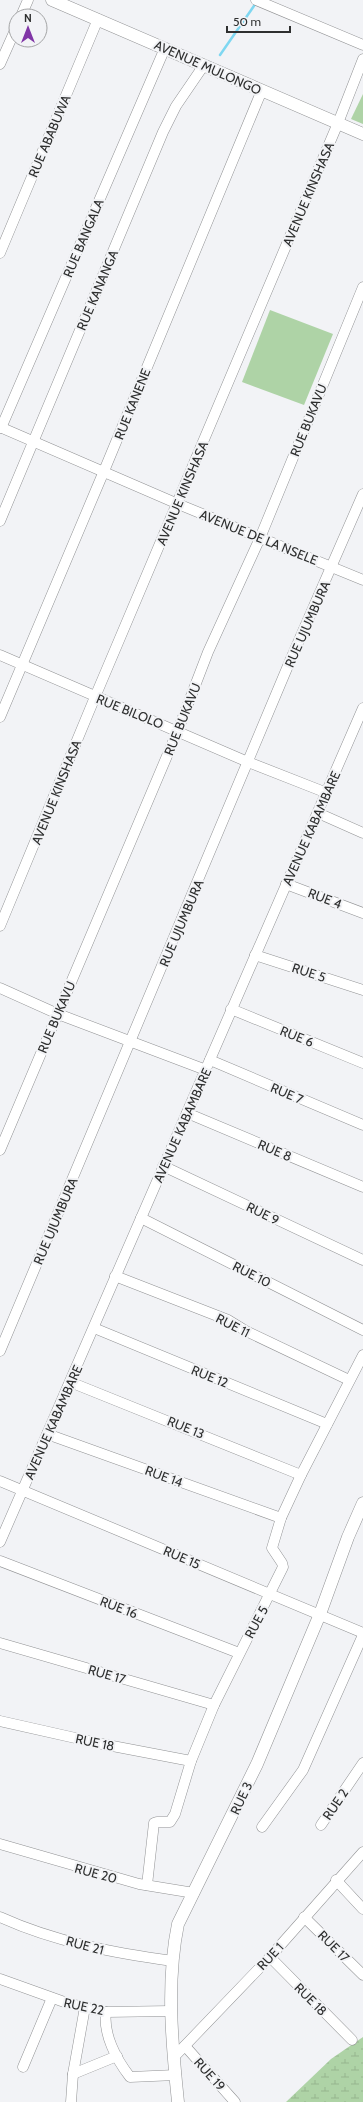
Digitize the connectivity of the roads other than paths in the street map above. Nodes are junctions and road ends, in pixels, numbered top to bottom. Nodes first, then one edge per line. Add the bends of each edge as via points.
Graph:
1 (52, 0) edge
2 (256, 0) edge
3 (98, 19) junction
4 (363, 45) edge
5 (8, 46) edge
6 (165, 48) junction
7 (363, 59) edge
8 (0, 64) edge
9 (204, 65) junction
10 (262, 90) junction
11 (338, 123) junction
12 (363, 134) edge
13 (0, 253) edge
14 (363, 287) edge
15 (1, 428) edge
16 (33, 441) junction
17 (104, 471) junction
18 (363, 494) edge
19 (178, 504) junction
20 (0, 520) edge
21 (260, 538) junction
22 (332, 567) junction
23 (363, 580) edge
24 (0, 655) edge
25 (22, 665) junction
26 (95, 697) junction
27 (363, 708) edge
28 (0, 717) edge
29 (178, 730) junction
30 (248, 762) junction
31 (327, 793) junction
32 (318, 814) junction
33 (363, 833) edge
34 (286, 884) junction
35 (363, 913) edge
36 (0, 926) edge
37 (255, 955) junction
38 (0, 988) edge
39 (363, 990) edge
40 (231, 1009) junction
41 (58, 1014) junction
42 (132, 1041) junction
43 (363, 1063) edge
44 (208, 1065) junction
45 (187, 1113) junction
46 (363, 1125) edge
47 (0, 1150) edge
48 (163, 1166) junction
49 (363, 1187) edge
50 (141, 1218) junction
51 (363, 1260) edge
52 (115, 1276) junction
53 (94, 1328) junction
54 (363, 1330) edge
55 (0, 1351) edge
56 (363, 1355) edge
57 (349, 1380) junction
58 (70, 1382) junction
59 (327, 1424) junction
60 (47, 1434) junction
61 (301, 1475) junction
62 (0, 1481) edge
63 (23, 1490) junction
64 (363, 1503) edge
65 (281, 1518) junction
66 (0, 1542) edge
67 (0, 1561) edge
68 (270, 1594) junction
69 (320, 1614) junction
70 (363, 1634) edge
71 (0, 1643) edge
72 (239, 1653) junction
73 (214, 1705) junction
74 (0, 1721) edge
75 (191, 1760) junction
76 (363, 1763) edge
77 (320, 1825) dead end
78 (262, 1827) dead end
79 (0, 1844) edge
80 (363, 1852) edge
81 (336, 1880) junction
82 (147, 1885) junction
83 (194, 1893) junction
84 (363, 1909) edge
85 (0, 1917) edge
86 (304, 1917) junction
87 (270, 1957) junction
88 (173, 1961) junction
89 (363, 1975) edge
90 (0, 1981) edge
91 (52, 1998) junction
92 (85, 2007) junction
93 (171, 2011) junction
94 (106, 2012) junction
95 (352, 2040) dead end
96 (185, 2046) junction
97 (117, 2056) junction
98 (174, 2057) junction
99 (23, 2067) dead end
100 (73, 2074) junction
101 (176, 2076) junction
102 (71, 2102) edge
103 (178, 2102) edge
104 (235, 2102) edge

1 - 3 street, AVENUE MULONGO
2 - 4 street
3 - 6 street, AVENUE MULONGO
3 - 13 street, RUE ABABUWA
5 - 8 street
6 - 9 street, AVENUE MULONGO
6 - 15 street, RUE BANGALA
7 - 11 street, AVENUE KINSHASA
9 - 10 street, AVENUE MULONGO
9 - 16 street, RUE KANANGA via 176,106 164,132
10 - 11 street, AVENUE MULONGO
10 - 17 street, RUE KANENE
11 - 12 street, AVENUE MULONGO
11 - 19 street, AVENUE KINSHASA
14 - 21 street, RUE BUKAVU
15 - 16 street, AVENUE DE LA NSELE
16 - 17 street, AVENUE DE LA NSELE
16 - 20 street, RUE KANANGA
17 - 19 street, AVENUE DE LA NSELE
17 - 25 street, RUE KANENE
18 - 22 street, RUE UJUMBURA
19 - 21 street, AVENUE DE LA NSELE
19 - 26 street, AVENUE KINSHASA
21 - 22 street, AVENUE DE LA NSELE
21 - 29 street, RUE BUKAVU via 208,652
22 - 23 street, AVENUE DE LA NSELE
22 - 30 street, RUE UJUMBURA
24 - 25 street, RUE BILOLO
25 - 26 street, RUE BILOLO
25 - 28 street, RUE KANENE
26 - 29 street, RUE BILOLO
26 - 36 street, AVENUE KINSHASA
27 - 31 street, AVENUE KABAMBARE
29 - 30 street, RUE BILOLO
29 - 41 street, RUE BUKAVU
30 - 31 street, RUE BILOLO
30 - 42 street, RUE UJUMBURA
31 - 32 street, AVENUE KABAMBARE
32 - 33 street
32 - 34 street, AVENUE KABAMBARE
34 - 35 street, RUE 4
34 - 37 street, AVENUE KABAMBARE
37 - 39 street, RUE 5
37 - 40 street, AVENUE KABAMBARE
38 - 41 street, RUE 7
40 - 43 street, RUE 6
40 - 44 street, AVENUE KABAMBARE
41 - 42 street, RUE 7
41 - 47 street, RUE BUKAVU
42 - 44 street, RUE 7
42 - 55 street, RUE UJUMBURA
44 - 45 street, AVENUE KABAMBARE
44 - 46 street, RUE 7
45 - 48 street, AVENUE KABAMBARE
45 - 49 street, RUE 8
48 - 50 street, AVENUE KABAMBARE
48 - 51 street, RUE 9
50 - 52 street, AVENUE KABAMBARE
50 - 54 street, RUE 10
52 - 53 street, AVENUE KABAMBARE
52 - 57 street, RUE 11 via 228,1320 246,1332
53 - 58 street, AVENUE KABAMBARE
53 - 59 street, RUE 12
56 - 57 street, RUE 5
57 - 59 street, RUE 5
58 - 60 street, AVENUE KABAMBARE
58 - 61 street, RUE 13
59 - 61 street, RUE 5
60 - 63 street, AVENUE KABAMBARE
60 - 65 street, RUE 14
61 - 65 street, RUE 5
62 - 63 street, RUE 15
63 - 66 street, AVENUE KABAMBARE
63 - 68 street, RUE 15
64 - 69 street, RUE 3
65 - 68 street, RUE 5 via 272,1548 283,1567
67 - 72 street, RUE 16
68 - 69 street, RUE 15
68 - 72 street, RUE 5
69 - 70 street, RUE 15
69 - 83 street, RUE 3 via 257,1764
70 - 78 street via 304,1770
71 - 73 street, RUE 17
72 - 73 street, RUE 5
73 - 75 street, RUE 5
74 - 75 street, RUE 18 via 102,1744
75 - 82 street, RUE 5 via 172,1820 154,1823
76 - 77 street, RUE 2
79 - 82 street, RUE 20
80 - 81 street, RUE 1
81 - 84 street
81 - 86 street, RUE 1
82 - 83 street, RUE 20
83 - 88 street, RUE 3 via 178,1924
85 - 88 street, RUE 21 via 70,1942 115,1953
86 - 87 street, RUE 1
86 - 89 street, RUE 17
87 - 95 street, RUE 18
87 - 96 street, RUE 1
88 - 93 street, RUE 3
90 - 91 street, RUE 22
91 - 92 street, RUE 22
91 - 99 street
92 - 94 street, RUE 22
92 - 100 street
93 - 94 street, RUE 22
93 - 98 street, RUE 3
94 - 97 street via 106,2029
96 - 98 street, RUE 1
96 - 104 street, RUE 19
97 - 100 street
97 - 101 street via 130,2077
98 - 101 street, RUE 3
100 - 102 street
101 - 103 street, RUE 3

